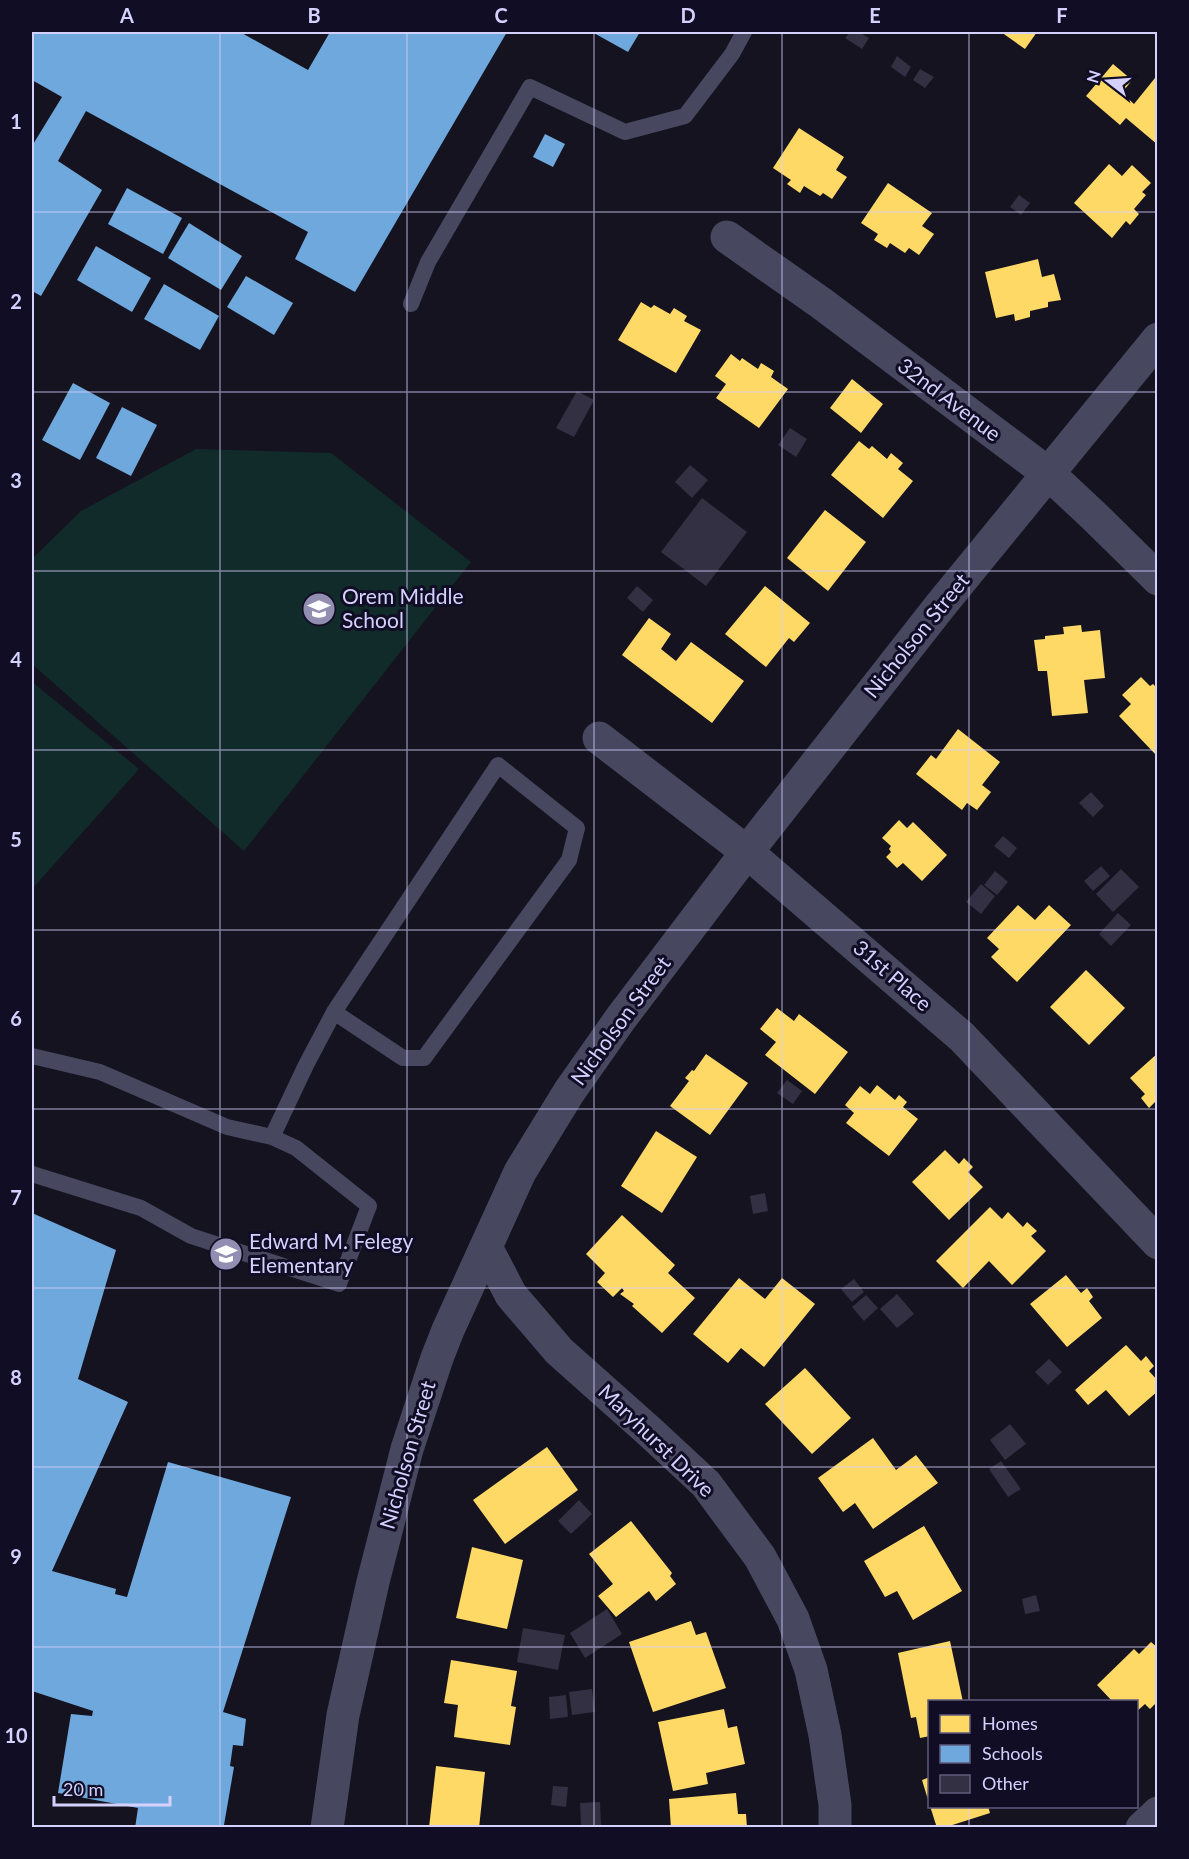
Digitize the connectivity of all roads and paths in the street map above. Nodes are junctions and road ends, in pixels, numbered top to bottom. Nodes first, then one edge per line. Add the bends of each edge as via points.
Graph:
1 (744, 32) edge
2 (727, 237) dead end
3 (411, 304) dead end
4 (1158, 339) edge
5 (1048, 474) junction
6 (1158, 579) edge
7 (599, 738) dead end
8 (747, 852) junction
9 (334, 1012) junction
10 (32, 1056) edge
11 (272, 1137) junction
12 (32, 1174) edge
13 (1158, 1244) edge
14 (486, 1247) junction
15 (1158, 1813) edge
16 (327, 1827) edge
17 (835, 1827) edge
18 (1142, 1827) edge

1 - 3 lane via 685,116 625,132 530,87 428,262
2 - 5 street, 32nd Avenue
4 - 5 street, Nicholson Street
5 - 6 street, 32nd Avenue
5 - 8 street, Nicholson Street
7 - 8 street, 31st Place
8 - 13 street, 31st Place via 962,1036
8 - 14 street, Nicholson Street via 569,1092 520,1172
9 - 9 lane via 404,1058 424,1058 569,860 577,828 498,765
9 - 11 lane
10 - 11 lane via 100,1072 227,1126
11 - 12 lane via 296,1148 369,1206 339,1284 191,1236 141,1208
14 - 16 street, Nicholson Street via 436,1358 407,1449 343,1715
14 - 17 street, Maryhurst Drive via 511,1295 560,1351 706,1484 760,1557 793,1619 811,1670 825,1735
15 - 18 street

